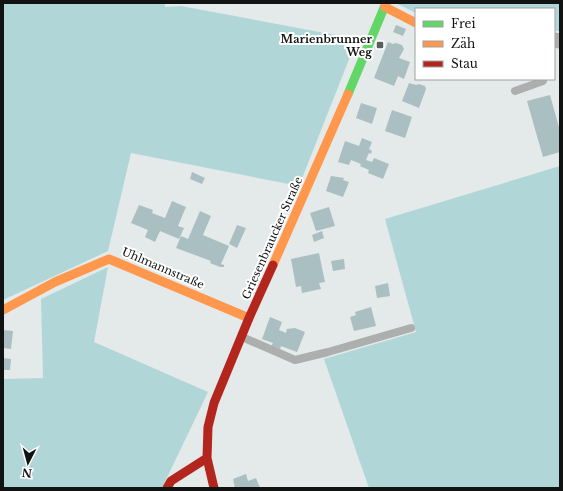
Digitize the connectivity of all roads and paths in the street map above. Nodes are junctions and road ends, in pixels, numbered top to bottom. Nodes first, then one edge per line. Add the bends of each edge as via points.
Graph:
1 (386, 5) edge
2 (415, 22) edge
3 (543, 80) edge
4 (515, 91) dead end
5 (3, 310) edge
6 (249, 318) junction
7 (411, 328) dead end
8 (241, 337) junction
9 (207, 458) junction
10 (167, 488) edge
11 (214, 488) edge

1 - 2 street
1 - 6 street, Griesenbraucker Straße
3 - 4 lane
5 - 6 street, Uhlmannstraße via 55,282 109,259
6 - 8 street, Griesenbraucker Straße
7 - 8 lane via 295,360
8 - 9 street, Griesenbraucker Straße via 214,403 208,427
9 - 10 street via 171,481
9 - 11 street, Griesenbraucker Straße

